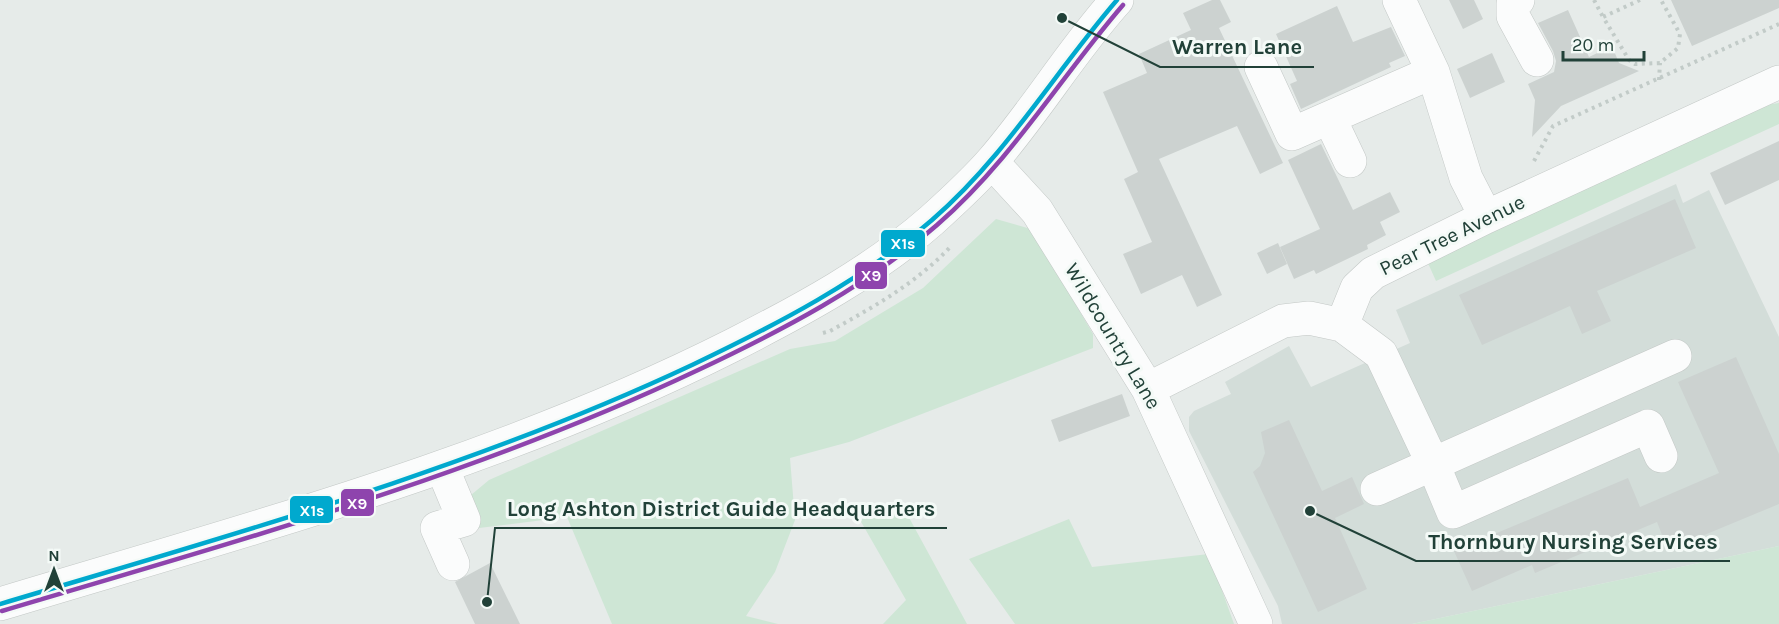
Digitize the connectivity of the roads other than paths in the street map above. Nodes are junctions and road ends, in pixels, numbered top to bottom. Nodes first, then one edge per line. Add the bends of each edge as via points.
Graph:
1 (1400, 0) edge
2 (1518, 0) edge
3 (1114, 1) edge
4 (1537, 60) dead end
5 (1261, 68) dead end
6 (1433, 72) junction
7 (1779, 82) edge
8 (1330, 119) junction
9 (1350, 161) dead end
10 (992, 162) junction
11 (1486, 216) junction
12 (1342, 325) junction
13 (1675, 356) dead end
14 (1148, 389) junction
15 (1661, 456) dead end
16 (1433, 464) junction
17 (442, 467) junction
18 (1375, 487) dead end
19 (453, 564) dead end
20 (0, 604) edge
21 (1256, 624) edge

1 - 6 street
2 - 4 street via 1514,16
3 - 10 street
5 - 8 street via 1292,134
6 - 8 street
6 - 11 street via 1466,178
7 - 11 street, Pear Tree Avenue
8 - 9 street
10 - 14 street, Wildcountry Lane via 1037,211
10 - 17 street via 931,221 873,265 778,322 661,381
11 - 12 street, Pear Tree Avenue via 1373,273 1357,288
12 - 14 street via 1309,318 1283,321
12 - 16 street via 1381,354
13 - 16 street via 1476,435
14 - 21 street, Wildcountry Lane
15 - 16 street via 1648,426 1453,512
16 - 18 street
17 - 19 street via 464,520 437,528
17 - 20 street via 317,509

